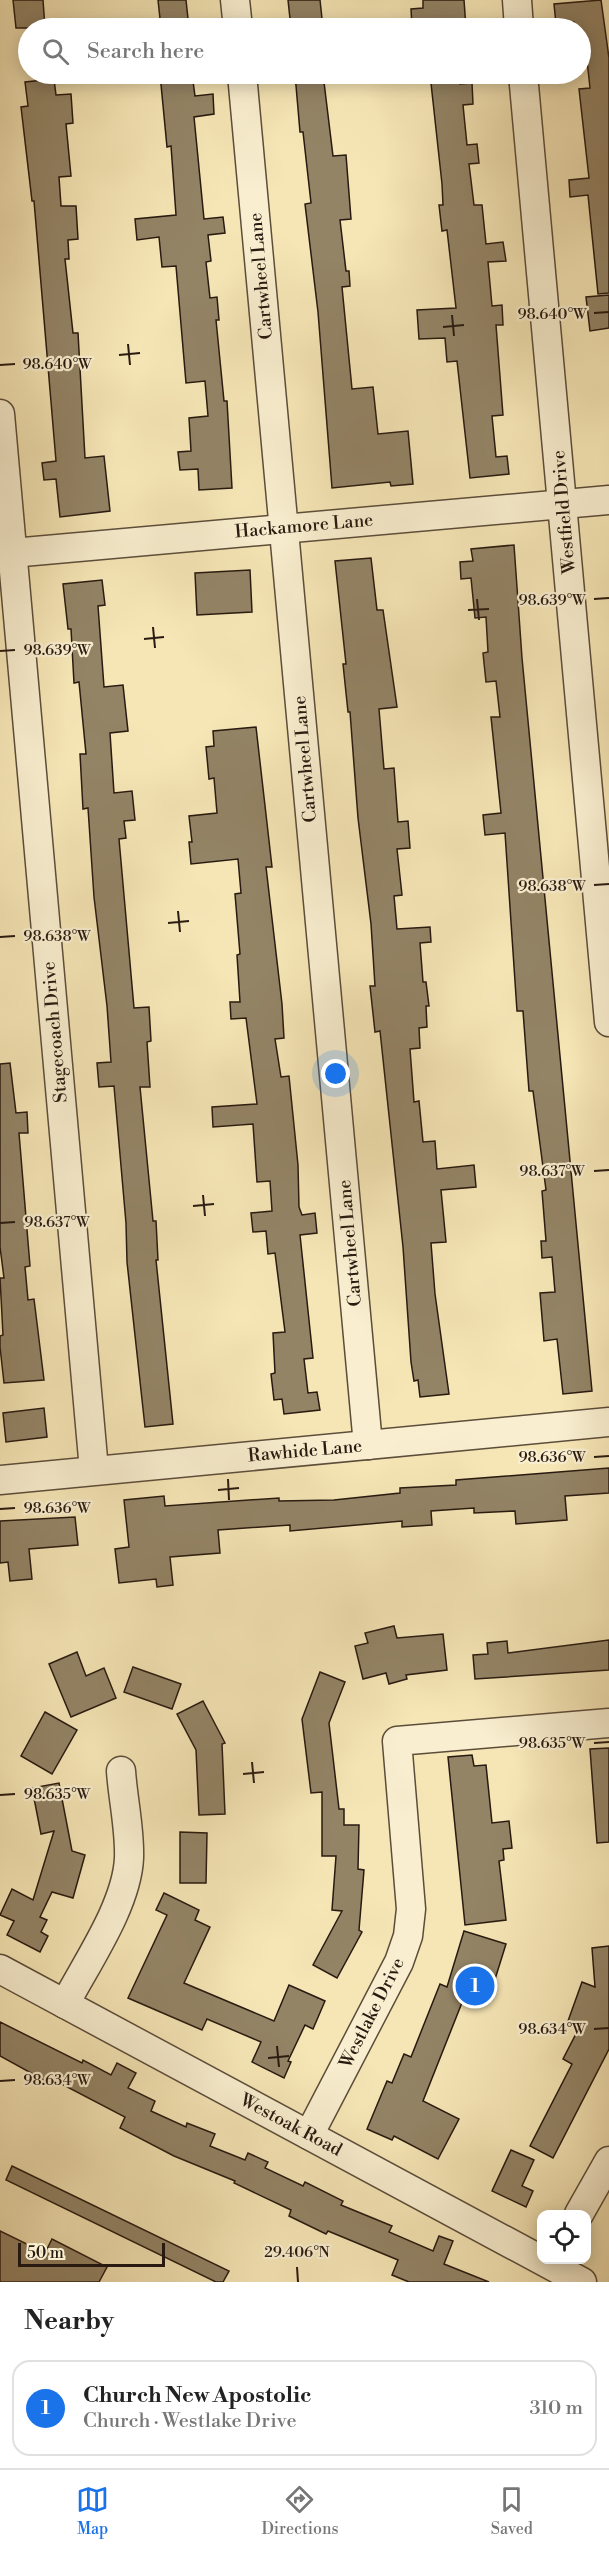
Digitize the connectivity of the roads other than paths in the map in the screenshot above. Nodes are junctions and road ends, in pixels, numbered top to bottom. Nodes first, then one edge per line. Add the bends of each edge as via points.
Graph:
1 (235, 0) edge
2 (517, 0) edge
3 (236, 18) edge
4 (518, 18) edge
5 (243, 84) edge
6 (525, 84) edge
7 (0, 414) edge
8 (609, 500) edge
9 (563, 504) junction
10 (284, 528) junction
11 (6, 554) edge
12 (609, 1022) edge
13 (609, 1422) edge
14 (368, 1445) junction
15 (94, 1470) junction
16 (0, 1479) edge
17 (609, 1723) edge
18 (121, 1771) dead end
19 (0, 1969) edge
20 (64, 2004) junction
21 (309, 2134) junction
22 (609, 2161) edge
23 (581, 2210) edge
24 (549, 2269) edge
25 (582, 2282) edge

1 - 3 street
2 - 4 street
5 - 10 street, Cartwheel Lane
6 - 9 street, Westfield Drive
7 - 11 street, Stagecoach Drive
8 - 9 street, Hackamore Lane
9 - 10 street, Hackamore Lane
9 - 12 street, Westfield Drive
10 - 11 street, Hackamore Lane
10 - 14 street, Cartwheel Lane
11 - 15 street, Stagecoach Drive
13 - 14 street, Rawhide Lane
14 - 15 street, Rawhide Lane
15 - 16 street, Rawhide Lane
17 - 21 street, Westlake Drive via 397,1741 411,1909 408,1936 399,1962
18 - 20 street via 129,1858 124,1886
19 - 20 street, Westoak Road
20 - 21 street, Westoak Road
21 - 24 street, Westoak Road
22 - 23 street
24 - 25 street, Westoak Road

